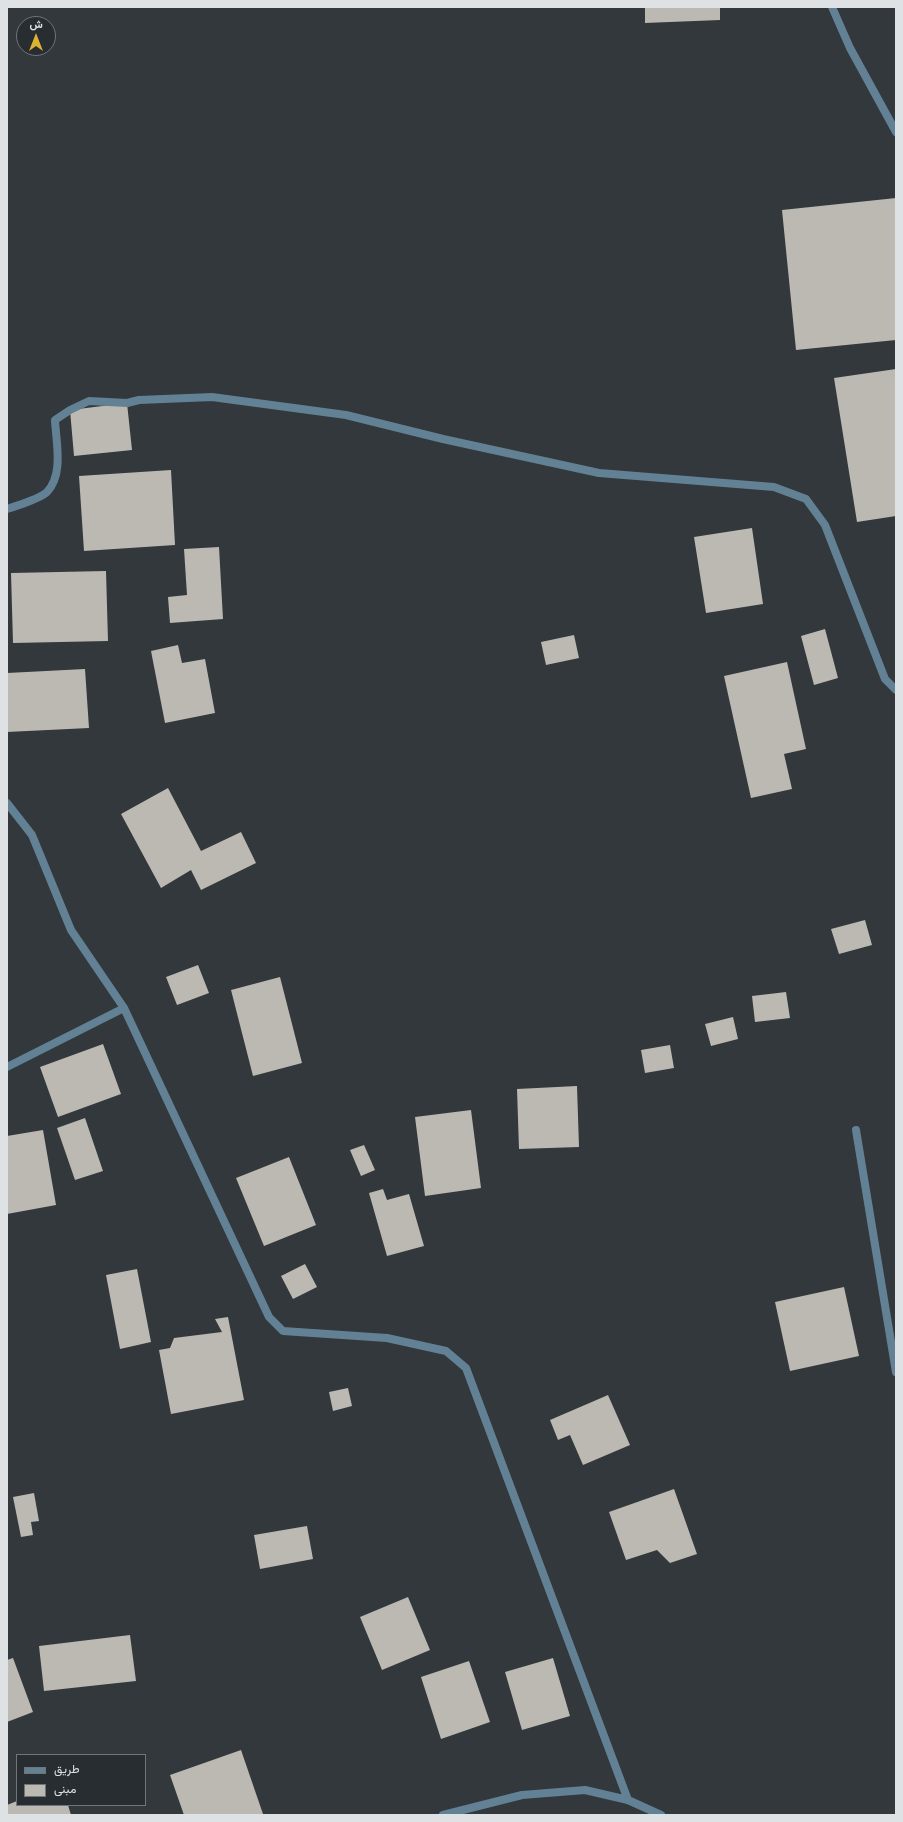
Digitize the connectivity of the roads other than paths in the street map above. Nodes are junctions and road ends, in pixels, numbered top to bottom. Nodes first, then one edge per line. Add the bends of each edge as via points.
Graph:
1 (832, 7) edge
2 (896, 132) edge
3 (7, 509) edge
4 (896, 690) edge
5 (7, 803) edge
6 (124, 1008) junction
7 (7, 1067) edge
8 (856, 1130) dead end
9 (896, 1372) edge
10 (628, 1800) junction
11 (443, 1815) edge
12 (661, 1815) edge

1 - 2 street via 850,48
3 - 4 street via 29,502 47,492 58,473 55,420 70,410 89,401 127,403 139,400 212,397 346,415 599,473 774,487 806,499 824,525 885,679
5 - 6 street via 32,835 71,930
6 - 7 street
6 - 10 street via 269,1317 283,1331 387,1338 446,1351 466,1368
8 - 9 street
10 - 11 street via 585,1790 522,1795
10 - 12 street

